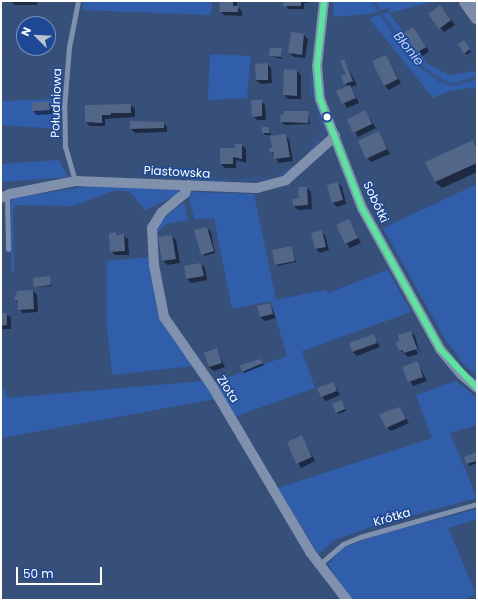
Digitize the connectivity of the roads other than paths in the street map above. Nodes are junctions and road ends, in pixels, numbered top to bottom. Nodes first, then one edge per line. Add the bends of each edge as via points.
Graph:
1 (78, 1) edge
2 (324, 1) edge
3 (335, 136) junction
4 (75, 181) junction
5 (188, 185) junction
6 (4, 197) edge
7 (8, 249) dead end
8 (477, 388) edge
9 (477, 504) edge
10 (320, 564) junction
11 (347, 600) edge

1 - 4 lane, Południowa via 68,47 64,108 65,147
2 - 3 street, Sobótki via 317,78 320,99
3 - 5 street, Piastowska via 295,174 277,184 257,188
3 - 8 street, Sobótki via 362,208 416,307 449,361
4 - 5 street, Piastowska
4 - 6 street, Piastowska
5 - 10 street, Złota via 185,193 162,212 152,228 154,265 164,317 212,386
6 - 7 lane
9 - 10 lane, Krótka via 360,537 343,544
10 - 11 street, Złota

